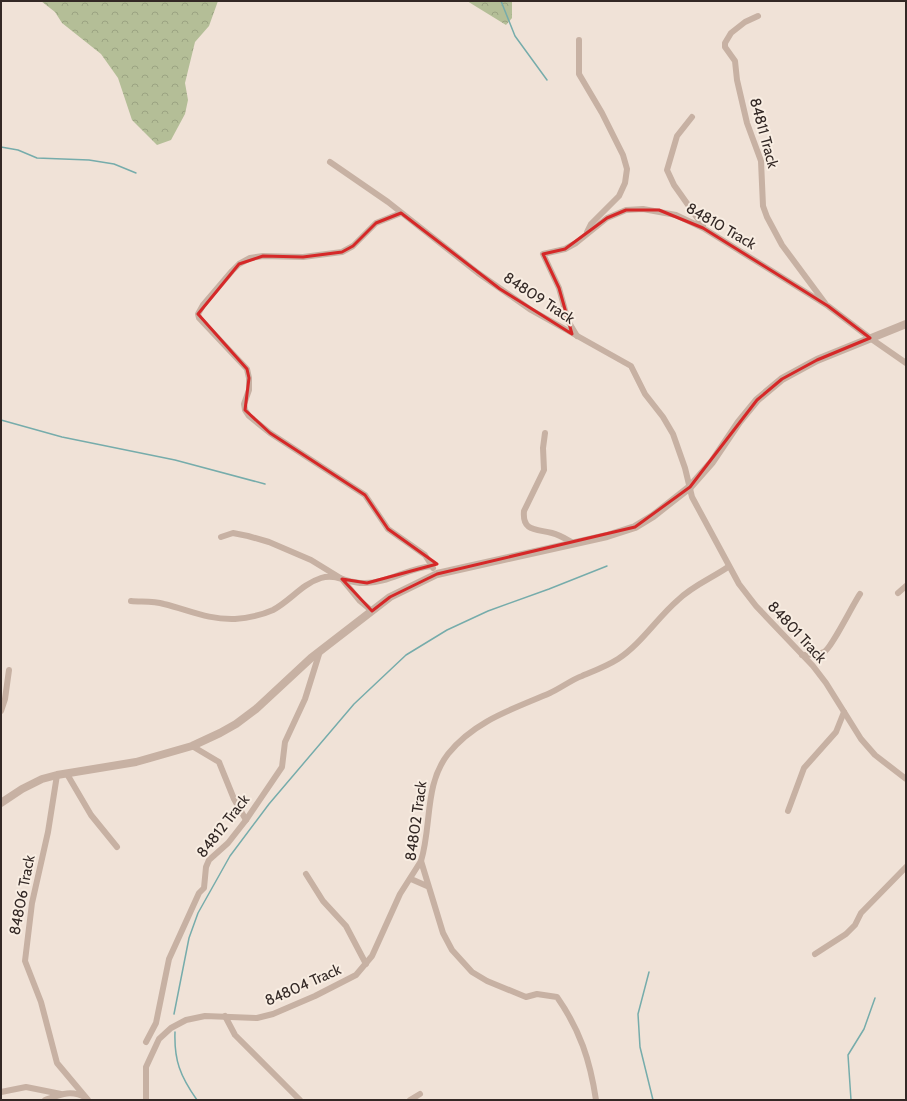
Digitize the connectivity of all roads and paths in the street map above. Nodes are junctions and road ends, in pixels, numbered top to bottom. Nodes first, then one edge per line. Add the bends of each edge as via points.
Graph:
1 (758, 16) dead end
2 (579, 40) dead end
3 (692, 116) dead end
4 (330, 162) dead end
5 (401, 213) junction
6 (704, 228) junction
7 (587, 233) junction
8 (828, 306) junction
9 (906, 324) edge
10 (578, 338) junction
11 (870, 338) junction
12 (906, 363) edge
13 (545, 433) dead end
14 (690, 487) junction
15 (221, 537) dead end
16 (573, 543) junction
17 (432, 566) junction
18 (728, 567) junction
19 (437, 574) junction
20 (342, 579) junction
21 (906, 586) edge
22 (860, 594) dead end
23 (898, 594) dead end
24 (131, 601) dead end
25 (372, 611) junction
26 (320, 651) junction
27 (802, 655) junction
28 (9, 670) dead end
29 (3, 697) edge
30 (1, 711) edge
31 (844, 712) junction
32 (192, 746) junction
33 (903, 773) edge
34 (67, 774) junction
35 (57, 775) junction
36 (906, 779) edge
37 (2, 801) edge
38 (788, 811) dead end
39 (246, 820) junction
40 (117, 847) dead end
41 (421, 861) junction
42 (906, 866) edge
43 (306, 874) dead end
44 (411, 879) junction
45 (427, 886) junction
46 (815, 954) dead end
47 (366, 964) junction
48 (225, 1016) junction
49 (146, 1042) dead end
50 (1, 1092) edge
51 (61, 1094) junction
52 (420, 1094) dead end
53 (88, 1099) edge
54 (45, 1100) edge
55 (146, 1100) edge
56 (300, 1100) edge
57 (410, 1100) edge
58 (596, 1100) edge

1 - 8 street, 84811 Track via 731,33 727,37 725,47 735,61 747,123 761,161 763,206 782,246
2 - 7 street via 579,74 602,113 623,155 627,169 625,183 619,196 591,224
3 - 6 street via 678,136 667,170 674,185
4 - 5 street, 84809 Track
5 - 10 street, 84809 Track via 500,289
5 - 17 street via 376,223 353,246 342,252 303,257 250,258 232,271 198,314 247,369 250,378 249,390 244,404 249,416 270,433 365,495 388,529 425,554
6 - 7 street, 84810 Track via 676,215 643,209 626,210 607,218
6 - 8 street, 84810 Track
7 - 10 street, 84810 Track via 576,244 544,254 559,288 568,321
8 - 11 street, 84810 Track
9 - 11 street
10 - 14 street, 84809 Track via 631,366 645,394 673,434
11 - 12 street, 84810 Track
11 - 14 street via 817,360 782,379 757,400 712,462
13 - 16 street via 544,470 523,517 526,525 533,529 563,536
14 - 16 street via 635,527
14 - 18 street, 84801 Track via 692,497
15 - 20 street via 240,534 269,542 311,560
16 - 19 street
17 - 19 street
17 - 20 street via 367,584
18 - 27 street, 84801 Track via 756,606
18 - 41 street, 84802 Track via 679,599 627,653 551,692 502,713 462,739 448,754 436,773 431,790
19 - 25 street via 390,597
20 - 24 street via 333,576 320,578 273,610 248,617 196,615 163,604
20 - 25 street
21 - 23 street
22 - 27 street via 831,646 825,652
25 - 26 street
26 - 32 street via 236,724
26 - 39 street, 84812 Track via 305,699 286,742 282,767
27 - 31 street, 84801 Track via 826,683
28 - 29 street
29 - 30 street
31 - 33 street, 84801 Track via 861,739 875,754
31 - 38 street via 836,732 804,768
32 - 34 street via 136,762
32 - 39 street via 219,762 234,799
33 - 36 street, 84801 Track
34 - 35 street
34 - 40 street via 91,815
35 - 37 street via 22,789
35 - 53 street, 84806 Track via 48,832 32,903 26,961 41,1002 57,1063
39 - 49 street, 84812 Track via 228,843 215,853 206,867 204,888 199,893 168,964 156,1023
41 - 44 street, 84804 Track
41 - 45 street, 84802 Track
42 - 46 street via 866,908 846,934
43 - 47 street via 322,900 346,926
44 - 45 street
44 - 47 street, 84804 Track via 400,894 378,944
45 - 58 street, 84802 Track via 443,933 452,950 472,972 487,981 526,996 537,994 557,997 569,1012 583,1044
47 - 48 street, 84804 Track via 346,981 273,1014 257,1018
48 - 55 street, 84804 Track via 205,1016 186,1020 158,1039 146,1067
48 - 56 street via 236,1035
50 - 51 street via 26,1087
51 - 53 street via 73,1093
51 - 54 street
52 - 57 street

